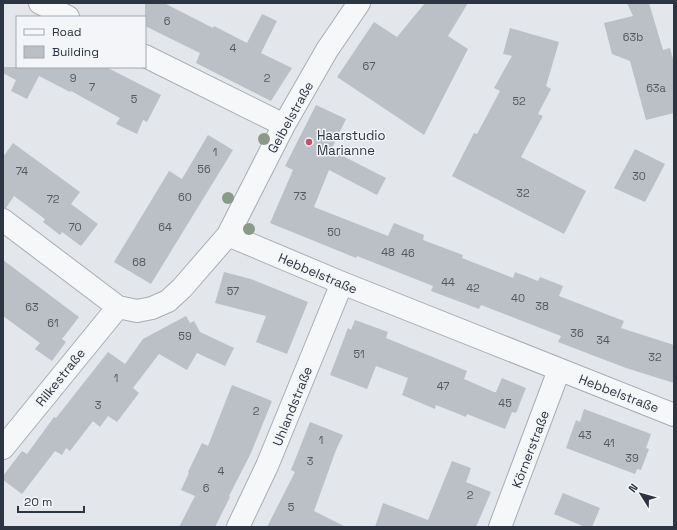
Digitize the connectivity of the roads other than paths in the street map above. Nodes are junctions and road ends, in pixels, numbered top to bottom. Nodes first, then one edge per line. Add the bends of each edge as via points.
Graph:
1 (40, 3) edge
2 (359, 3) edge
3 (66, 16) edge
4 (146, 57) edge
5 (284, 126) junction
6 (3, 220) edge
7 (228, 235) junction
8 (342, 283) junction
9 (118, 307) junction
10 (560, 370) junction
11 (674, 415) edge
12 (3, 448) edge
13 (238, 527) edge
14 (500, 527) edge

1 - 3 street
2 - 5 street, Geibelstraße via 327,50
4 - 5 street
5 - 7 street, Geibelstraße
6 - 9 street
7 - 8 street, Hebbelstraße
7 - 9 street via 168,301 137,311
8 - 10 street, Hebbelstraße
8 - 13 street, Uhlandstraße via 267,466
9 - 12 street, Rilkestraße
10 - 11 street, Hebbelstraße
10 - 14 street, Körnerstraße

